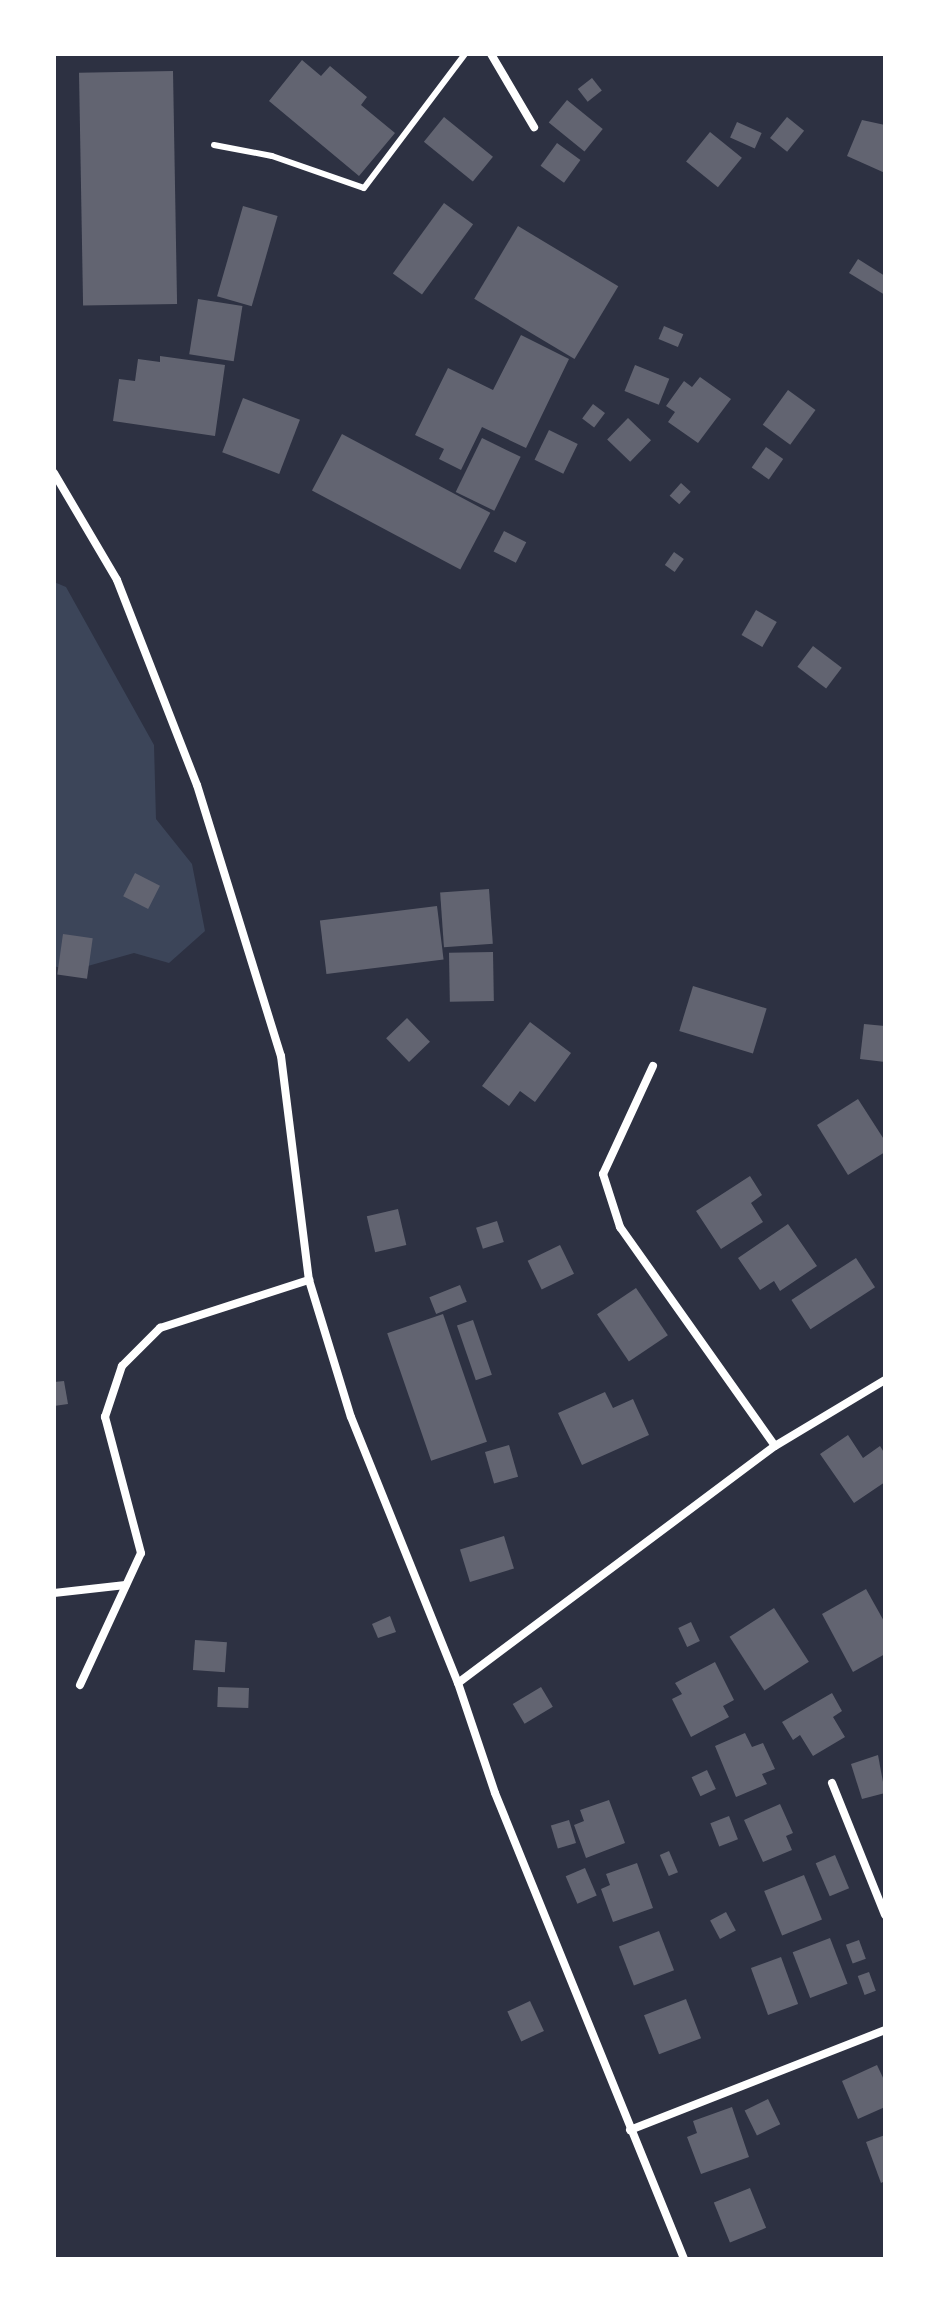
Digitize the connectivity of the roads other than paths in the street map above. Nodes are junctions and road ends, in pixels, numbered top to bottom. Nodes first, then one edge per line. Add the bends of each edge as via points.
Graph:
1 (465, 54) edge
2 (491, 54) edge
3 (534, 127) dead end
4 (214, 145) dead end
5 (54, 473) edge
6 (653, 1066) dead end
7 (309, 1280) junction
8 (885, 1380) edge
9 (775, 1446) junction
10 (126, 1585) junction
11 (54, 1593) edge
12 (458, 1683) junction
13 (80, 1685) dead end
14 (832, 1783) dead end
15 (885, 1915) edge
16 (885, 2030) edge
17 (630, 2130) junction
18 (684, 2259) edge

1 - 4 lane via 364,188 272,156
2 - 3 street
5 - 7 street via 117,580 197,785 281,1056
6 - 9 street via 603,1174 611,1200 620,1227
7 - 10 street via 160,1328 122,1366 105,1417 141,1553
7 - 12 street via 351,1417
8 - 9 street
9 - 12 street
10 - 11 street
10 - 13 street
12 - 17 street via 495,1793
14 - 15 street
16 - 17 street
17 - 18 street

